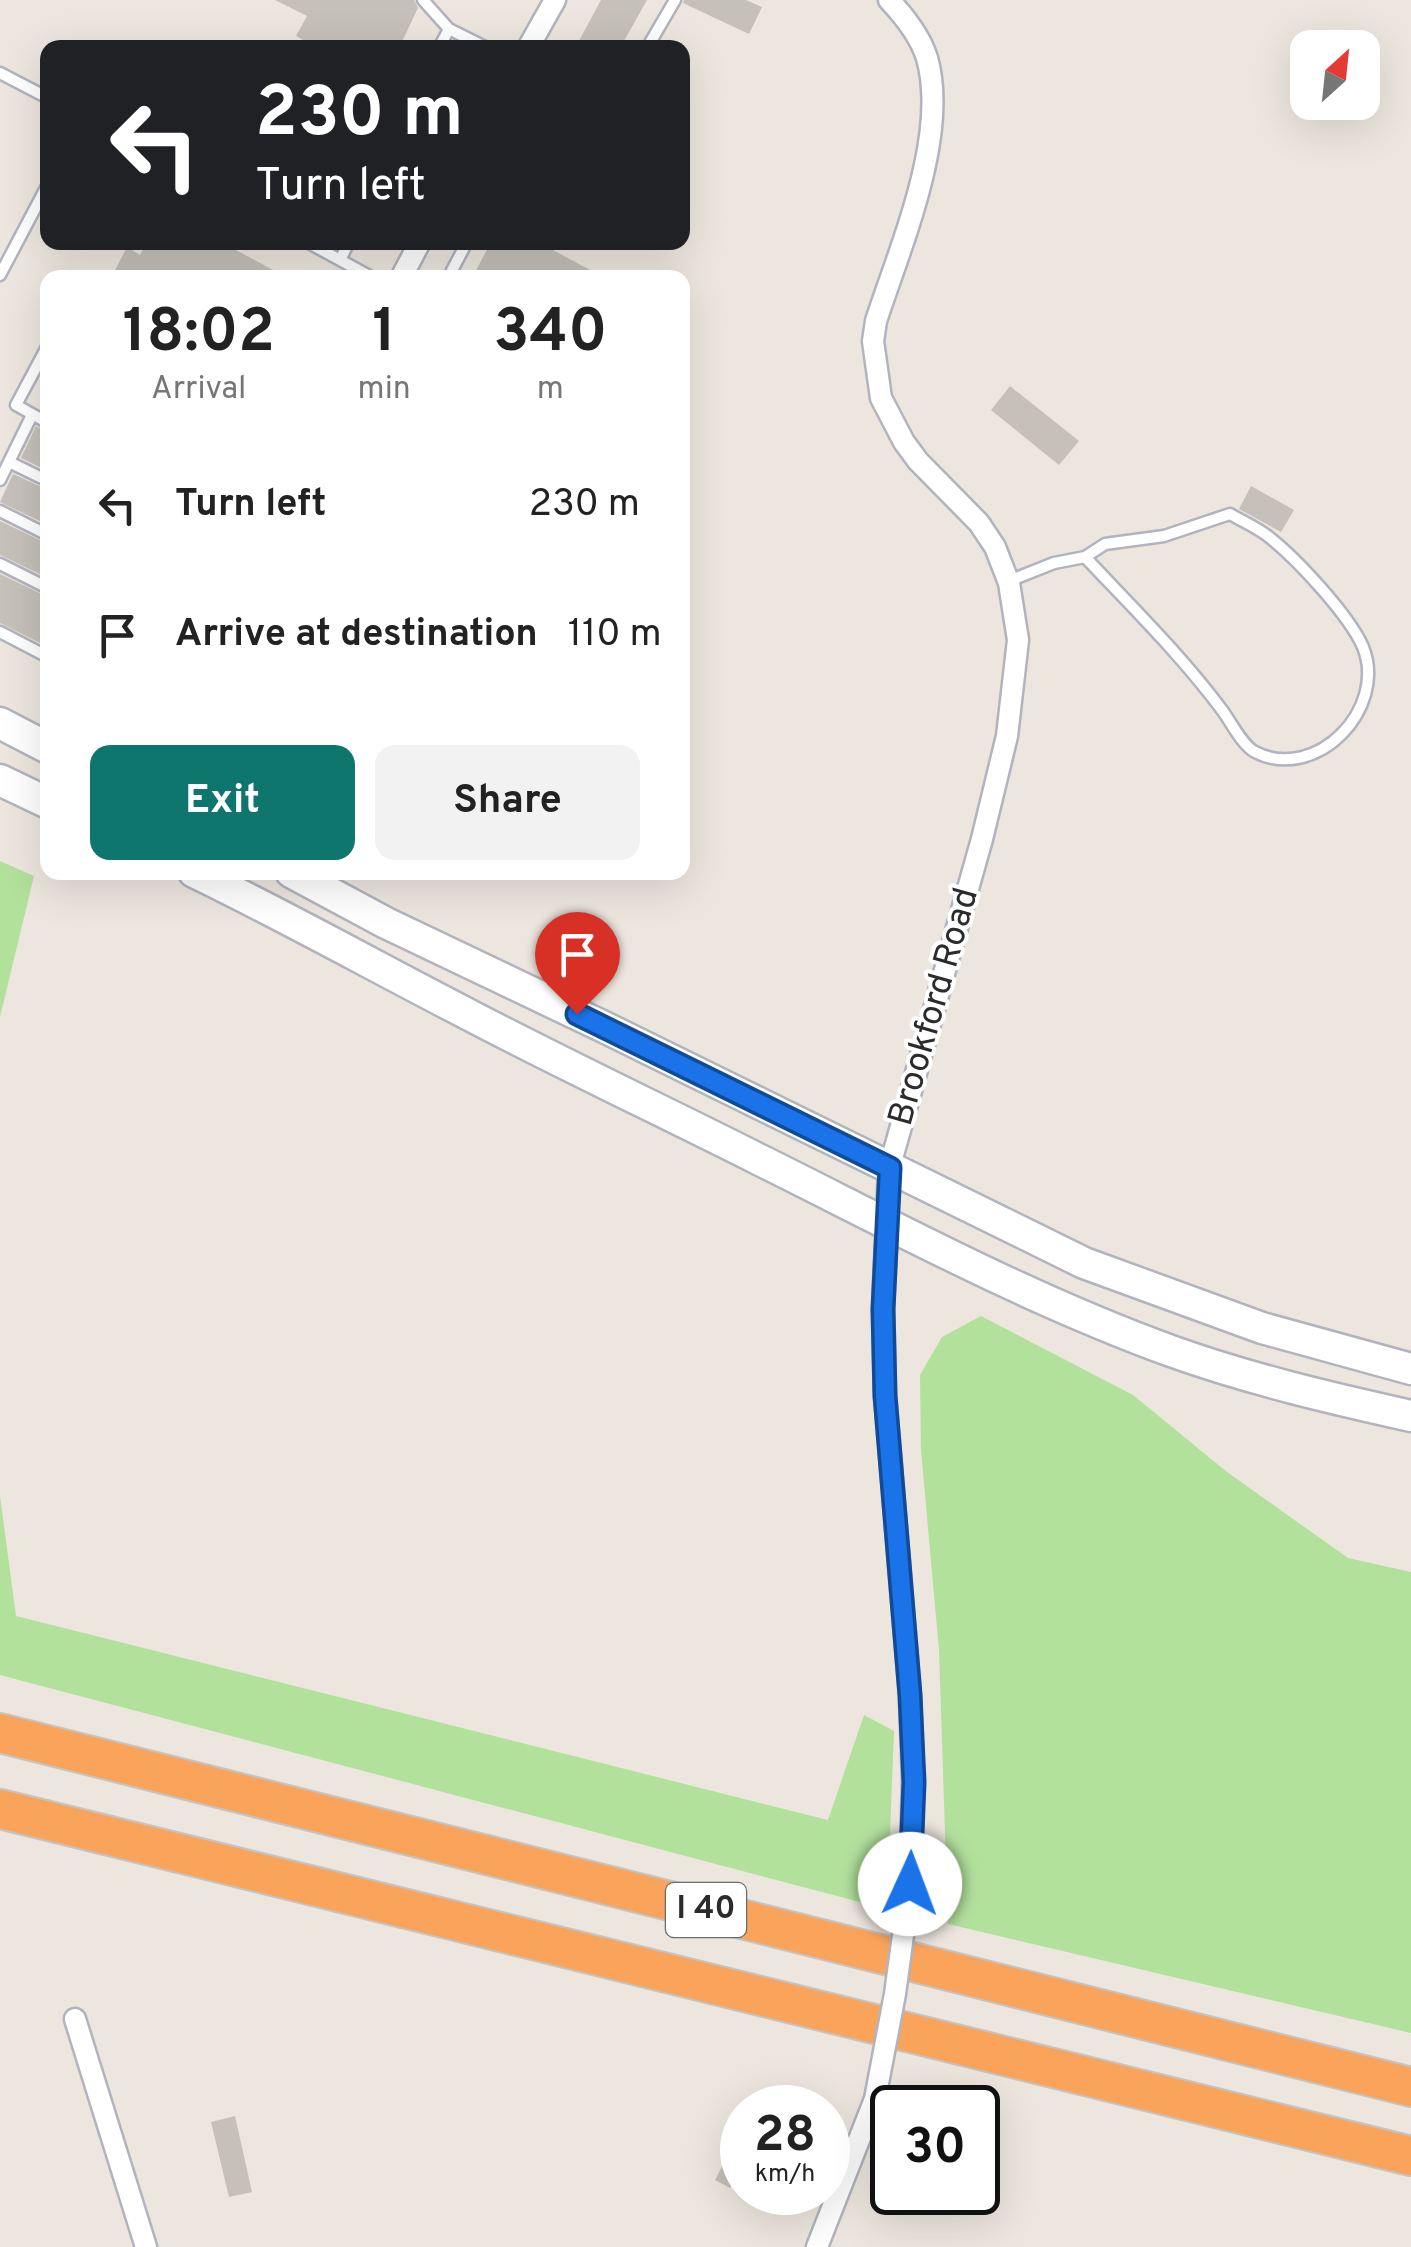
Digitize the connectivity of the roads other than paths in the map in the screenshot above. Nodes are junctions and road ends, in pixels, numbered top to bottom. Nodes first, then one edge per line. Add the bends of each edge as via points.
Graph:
1 (423, 0) edge
2 (555, 0) edge
3 (675, 0) edge
4 (890, 0) edge
5 (449, 29) junction
6 (443, 40) edge
7 (471, 40) edge
8 (532, 40) edge
9 (652, 40) edge
10 (0, 72) edge
11 (40, 94) edge
12 (40, 199) edge
13 (322, 250) edge
14 (345, 250) edge
15 (340, 260) junction
16 (358, 270) edge
17 (0, 276) edge
18 (40, 369) edge
19 (32, 414) junction
20 (40, 418) edge
21 (9, 462) junction
22 (40, 478) edge
23 (0, 480) edge
24 (0, 511) edge
25 (40, 531) edge
26 (1084, 557) junction
27 (0, 564) edge
28 (1009, 581) junction
29 (40, 584) edge
30 (0, 632) edge
31 (40, 653) edge
32 (0, 724) edge
33 (40, 744) edge
34 (0, 780) edge
35 (40, 799) edge
36 (210, 880) edge
37 (306, 880) edge
38 (334, 894) junction
39 (315, 933) junction
40 (890, 1168) junction
41 (888, 1225) junction
42 (1411, 1369) edge
43 (1411, 1416) edge
44 (0, 1734) edge
45 (0, 1809) edge
46 (75, 2019) dead end
47 (1411, 2087) edge
48 (1411, 2156) edge
49 (146, 2247) edge
50 (817, 2247) edge

1 - 5 lane
2 - 8 street
3 - 9 lane
4 - 28 street, Brookford Road via 928,61 931,138 876,322 875,369 904,442 979,523
5 - 6 lane
5 - 7 lane
10 - 11 lane
12 - 17 lane
13 - 15 lane
14 - 15 lane
15 - 16 lane
18 - 19 lane via 16,405
19 - 20 lane
19 - 21 lane
21 - 22 lane
21 - 23 lane
24 - 25 lane
26 - 26 lane via 1104,544 1164,536 1230,514 1255,528 1312,580 1363,648 1368,686 1358,715 1343,736 1310,755 1281,761 1251,750 1203,684
26 - 28 lane
27 - 29 lane
28 - 40 street, Brookford Road via 1018,640 1006,736
30 - 31 lane
32 - 33 main road
34 - 35 main road
36 - 39 main road
37 - 38 main road
38 - 39 main road
38 - 40 main road
39 - 41 main road
40 - 41 street, Brookford Road
40 - 42 main road via 1127,1280 1262,1328
41 - 43 main road via 1170,1350 1318,1396
41 - 50 street, Brookford Road, bridge via 885,1396 910,1695 910,1884 875,2098
44 - 47 highway, I 40
45 - 48 highway, I 40
46 - 49 street

